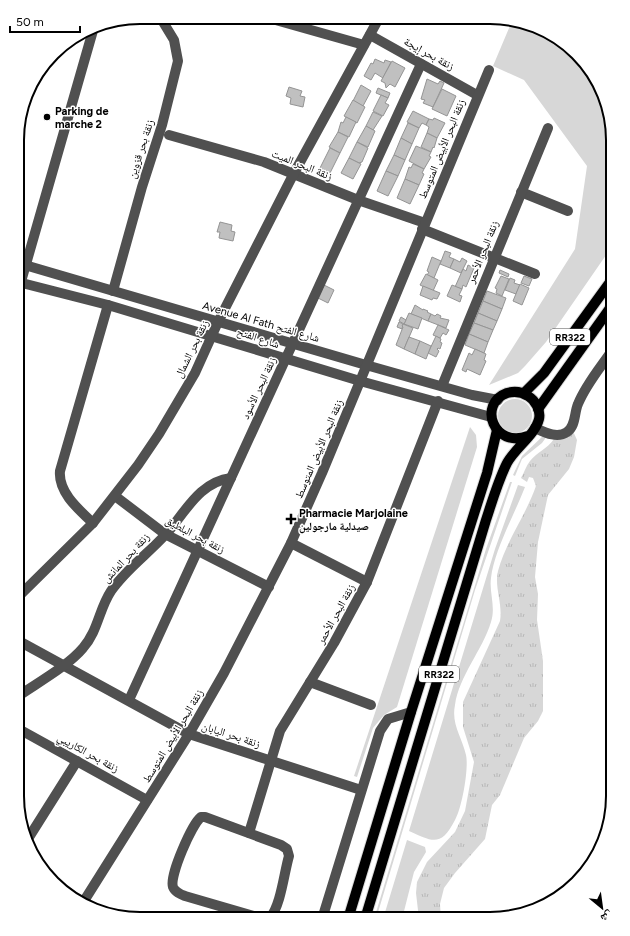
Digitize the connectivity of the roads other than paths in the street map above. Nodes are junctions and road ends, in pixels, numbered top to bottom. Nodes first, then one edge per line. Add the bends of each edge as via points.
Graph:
1 (164, 24) edge
2 (290, 24) edge
3 (376, 24) edge
4 (91, 35) edge
5 (370, 35) junction
6 (364, 45) junction
7 (422, 64) junction
8 (489, 70) dead end
9 (477, 95) junction
10 (162, 125) junction
11 (548, 128) dead end
12 (169, 135) junction
13 (158, 139) junction
14 (293, 175) junction
15 (521, 192) junction
16 (358, 200) junction
17 (568, 211) dead end
18 (423, 226) junction
19 (24, 254) edge
20 (494, 259) junction
21 (24, 265) edge
22 (535, 274) dead end
23 (24, 286) edge
24 (606, 288) edge
25 (113, 291) junction
26 (108, 305) junction
27 (606, 314) edge
28 (218, 322) junction
29 (211, 336) junction
30 (292, 344) junction
31 (285, 359) junction
32 (606, 360) edge
33 (366, 365) junction
34 (360, 381) junction
35 (442, 386) junction
36 (524, 393) junction
37 (498, 400) junction
38 (438, 401) junction
39 (538, 410) junction
40 (492, 417) junction
41 (535, 428) junction
42 (497, 430) junction
43 (528, 436) junction
44 (230, 478) junction
45 (115, 496) junction
46 (93, 523) junction
47 (165, 534) junction
48 (291, 543) junction
49 (199, 551) junction
50 (367, 582) junction
51 (269, 587) junction
52 (24, 591) edge
53 (24, 644) edge
54 (62, 665) junction
55 (310, 682) junction
56 (24, 692) edge
57 (129, 700) junction
58 (370, 705) dead end
59 (411, 712) junction
60 (24, 732) edge
61 (189, 734) junction
62 (271, 760) junction
63 (77, 761) junction
64 (361, 790) junction
65 (147, 800) junction
66 (249, 834) junction
67 (31, 835) edge
68 (86, 898) edge
69 (240, 912) edge
70 (274, 912) edge
71 (324, 912) edge
72 (350, 912) edge
73 (366, 912) edge

1 - 10 street, زنقة بحر قزوين via 174,40 178,62
2 - 6 street
3 - 5 street, زنقة بحر الشمال
4 - 19 street
5 - 6 street, زنقة بحر الشمال
5 - 7 street, زنقة بحر إيجة
6 - 14 street, زنقة بحر الشمال
7 - 9 street, زنقة بحر إيجة
7 - 16 street, زنقة البحر الأسود
8 - 9 street, زنقة البحر الأبيض المتوسط
9 - 18 street, زنقة البحر الأبيض المتوسط
10 - 12 street via 168,130
10 - 13 street, زنقة بحر قزوين
11 - 15 street, زنقة البحر الأحمر
12 - 13 street via 164,139
12 - 14 street, زنقة البحر الميت via 264,162
13 - 25 street, زنقة بحر قزوين
14 - 16 street, زنقة البحر الميت
14 - 28 street, زنقة بحر الشمال
15 - 17 street
15 - 20 street, زنقة البحر الأحمر
16 - 18 street, زنقة البحر الميت
16 - 30 street, زنقة البحر الأسود
18 - 20 street, زنقة البحر الميت
18 - 33 street, زنقة البحر الأبيض المتوسط
20 - 22 street, زنقة البحر الميت
20 - 35 street, زنقة البحر الأحمر
21 - 25 street, Avenue Al Fath شارع الفتح
23 - 26 street, شارع الفتح
24 - 36 main road, RR322 via 544,373
25 - 28 street, Avenue Al Fath شارع الفتح
26 - 29 street, شارع الفتح
26 - 46 street via 60,471 61,484 71,501
27 - 39 main road, RR322
28 - 29 street, زنقة بحر الشمال
28 - 30 street, Avenue Al Fath شارع الفتح
29 - 31 street, شارع الفتح
29 - 45 street, زنقة بحر الشمال via 183,394 159,434
30 - 31 street, زنقة البحر الأسود
30 - 33 street, Avenue Al Fath شارع الفتح
31 - 34 street, شارع الفتح
31 - 44 street, زنقة البحر الأسود
32 - 41 street via 581,398 573,426 568,432 554,435
33 - 34 street, زنقة البحر الأبيض المتوسط
33 - 35 street, Avenue Al Fath شارع الفتح
34 - 38 street, شارع الفتح
34 - 48 street, زنقة البحر الأبيض المتوسط
35 - 37 street, Avenue Al Fath شارع الفتح
36 - 37 main road via 510,392
36 - 39 main road via 533,400
37 - 40 main road via 494,405
38 - 40 street, شارع الفتح
38 - 50 street, زنقة البحر الأحمر
39 - 41 main road, RR322
40 - 42 main road
41 - 43 main road, RR322
42 - 43 main road via 514,440
42 - 59 main road, RR322 via 487,473
43 - 73 main road, RR322 via 507,463 486,520
44 - 47 street, زنقة بحر المانش via 216,482 199,494
44 - 49 street, زنقة البحر الأسود
45 - 46 street, زنقة بحر الشمال
45 - 47 street, زنقة بحر البلطيق
46 - 52 street, زنقة بحر الشمال
47 - 49 street, زنقة بحر البلطيق
47 - 54 street, زنقة بحر المانش via 138,560 111,592 93,635 82,650
48 - 50 street
48 - 51 street, زنقة البحر الأبيض المتوسط
49 - 51 street, زنقة بحر البلطيق
49 - 57 street, زنقة البحر الأسود
50 - 55 street, زنقة البحر الأحمر via 345,625
51 - 61 street, زنقة البحر الأبيض المتوسط
53 - 54 street, زنقة بحر اليابان
54 - 56 street, زنقة بحر المانش
54 - 57 street, زنقة بحر اليابان
55 - 58 street
55 - 62 street, زنقة البحر الأحمر via 280,731
57 - 61 street, زنقة بحر اليابان
59 - 64 street via 393,717 382,726
59 - 72 main road, RR322
60 - 63 street, زنقة بحر الكاريبي
61 - 62 street, زنقة بحر اليابان
61 - 65 street, زنقة البحر الأبيض المتوسط
62 - 64 street, زنقة بحر اليابان
62 - 66 street, زنقة البحر الأحمر
63 - 65 street, زنقة بحر الكاريبي
63 - 67 street
64 - 71 street
65 - 68 street, زنقة البحر الأبيض المتوسط
66 - 69 street via 201,817 194,825 172,881 175,890 185,896
66 - 70 street via 286,847 288,852

